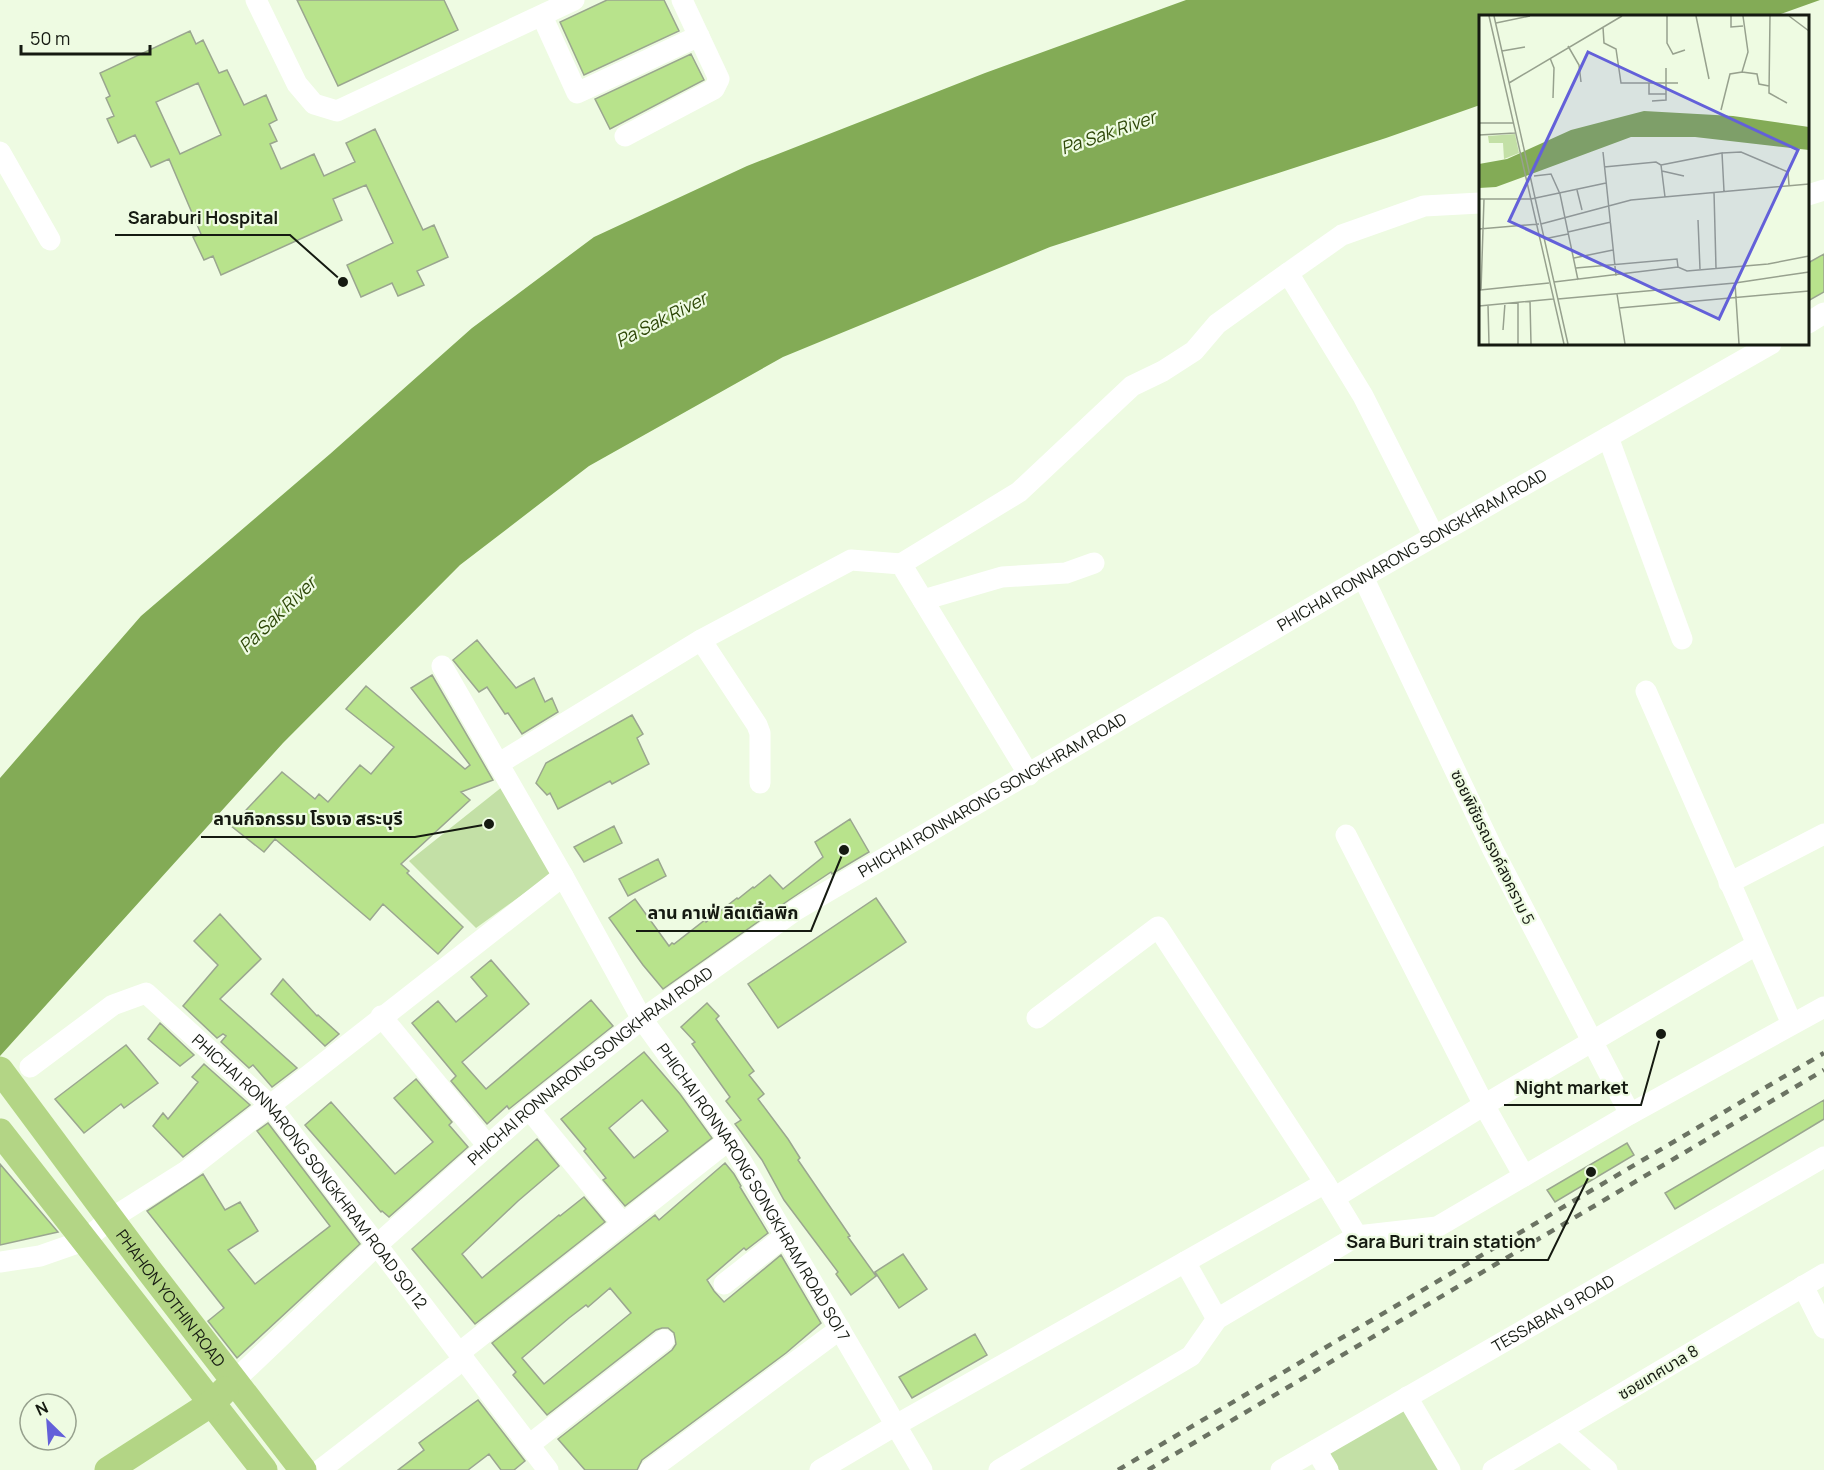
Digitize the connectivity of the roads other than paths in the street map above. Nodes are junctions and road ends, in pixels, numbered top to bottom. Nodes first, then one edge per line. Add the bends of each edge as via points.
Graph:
1 (256, 0) edge
2 (574, 0) edge
3 (682, 0) edge
4 (542, 16) junction
5 (699, 36) junction
6 (625, 136) dead end
7 (0, 152) edge
8 (1824, 190) edge
9 (1809, 195) edge
10 (1479, 204) edge
11 (50, 240) dead end
12 (1288, 273) junction
13 (1824, 313) edge
14 (1809, 321) edge
15 (1767, 345) edge
16 (1608, 436) junction
17 (1434, 536) junction
18 (1095, 563) dead end
19 (901, 564) junction
20 (1363, 577) junction
21 (923, 600) junction
22 (1682, 639) dead end
23 (701, 640) junction
24 (442, 666) dead end
25 (1646, 691) dead end
26 (498, 764) junction
27 (1029, 775) junction
28 (760, 783) dead end
29 (1824, 834) edge
30 (1346, 835) dead end
31 (563, 876) junction
32 (1729, 883) junction
33 (1756, 945) junction
34 (1824, 1007) edge
35 (381, 1016) junction
36 (1037, 1018) dead end
37 (642, 1019) junction
38 (1792, 1024) junction
39 (1592, 1043) junction
40 (30, 1067) dead end
41 (0, 1070) edge
42 (1484, 1105) junction
43 (271, 1106) junction
44 (529, 1109) junction
45 (1630, 1114) junction
46 (6, 1140) edge
47 (729, 1140) junction
48 (488, 1146) junction
49 (1822, 1163) edge
50 (1524, 1176) junction
51 (1329, 1190) junction
52 (112, 1218) junction
53 (622, 1223) junction
54 (785, 1236) junction
55 (1357, 1236) junction
56 (83, 1241) junction
57 (377, 1245) junction
58 (0, 1262) edge
59 (1185, 1262) junction
60 (1824, 1274) edge
61 (724, 1284) dead end
62 (1803, 1286) junction
63 (1217, 1319) junction
64 (1824, 1328) edge
65 (840, 1329) junction
66 (664, 1341) dead end
67 (462, 1356) junction
68 (234, 1381) junction
69 (1407, 1397) junction
70 (212, 1403) junction
71 (896, 1425) junction
72 (1561, 1430) junction
73 (529, 1445) junction
74 (1316, 1450) junction
75 (108, 1470) edge
76 (264, 1470) edge
77 (303, 1470) edge
78 (320, 1470) edge
79 (548, 1470) edge
80 (650, 1470) edge
81 (820, 1470) edge
82 (922, 1470) edge
83 (999, 1470) edge
84 (1281, 1470) edge
85 (1328, 1470) edge
86 (1450, 1470) edge
87 (1493, 1470) edge
88 (1607, 1470) edge

1 - 4 street via 297,84 314,104 337,111
2 - 4 street
3 - 5 street
4 - 5 street via 577,93
5 - 6 street via 718,79 714,89
7 - 11 street
8 - 9 street
10 - 12 street via 1424,206 1342,235
12 - 17 street via 1363,396
12 - 19 street via 1217,324 1194,351 1132,386 1019,492
13 - 14 street
15 - 16 street, PHICHAI RONNARONG SONGKHRAM ROAD
16 - 17 street, PHICHAI RONNARONG SONGKHRAM ROAD
16 - 22 street
17 - 20 street, PHICHAI RONNARONG SONGKHRAM ROAD
18 - 21 street via 1066,573 1002,577
19 - 21 street
19 - 23 street via 851,560
20 - 27 street, PHICHAI RONNARONG SONGKHRAM ROAD
20 - 39 street, ซอยพิชัยรณรงค์สงคราม 5 via 1493,850
21 - 27 street
23 - 26 street
23 - 28 street via 757,725
24 - 26 street, PHICHAI RONNARONG SONGKHRAM ROAD SOI 7
25 - 32 street
26 - 31 street, PHICHAI RONNARONG SONGKHRAM ROAD SOI 7
27 - 37 street, PHICHAI RONNARONG SONGKHRAM ROAD via 796,910
29 - 32 street
30 - 42 street
31 - 35 street
31 - 37 street, PHICHAI RONNARONG SONGKHRAM ROAD SOI 7
32 - 33 street
33 - 38 street
33 - 39 street
34 - 38 street
35 - 43 street
35 - 48 street
36 - 51 street via 1158,927
37 - 44 street, PHICHAI RONNARONG SONGKHRAM ROAD
37 - 47 street, PHICHAI RONNARONG SONGKHRAM ROAD SOI 7
38 - 45 street
39 - 42 street
39 - 45 street, ซอยพิชัยรณรงค์สงคราม 5
40 - 43 street, PHICHAI RONNARONG SONGKHRAM ROAD SOI 12 via 113,1005 146,993
41 - 52 main road, PHAHON YOTHIN ROAD
42 - 50 street
42 - 51 street
43 - 52 street via 185,1172
43 - 57 street, PHICHAI RONNARONG SONGKHRAM ROAD SOI 12
44 - 48 street, PHICHAI RONNARONG SONGKHRAM ROAD
44 - 53 street
45 - 50 street
46 - 56 main road, PHAHON YOTHIN ROAD
47 - 53 street
47 - 54 street, PHICHAI RONNARONG SONGKHRAM ROAD SOI 7
48 - 57 street, PHICHAI RONNARONG SONGKHRAM ROAD
49 - 69 street, TESSABAN 9 ROAD
50 - 55 street via 1437,1227
51 - 55 street
51 - 59 street
52 - 56 street
52 - 68 main road, PHAHON YOTHIN ROAD
53 - 67 street
54 - 61 street
54 - 65 street, PHICHAI RONNARONG SONGKHRAM ROAD SOI 7
55 - 63 street
56 - 58 street via 40,1256
56 - 70 main road, PHAHON YOTHIN ROAD
57 - 67 street, PHICHAI RONNARONG SONGKHRAM ROAD SOI 12
57 - 68 street, PHICHAI RONNARONG SONGKHRAM ROAD
59 - 63 street
59 - 71 street
60 - 62 street, ซอยเทศบาล 8
62 - 64 street
62 - 72 street, ซอยเทศบาล 8
63 - 83 street via 1191,1356
65 - 71 street, PHICHAI RONNARONG SONGKHRAM ROAD SOI 7
65 - 80 street
66 - 73 street
67 - 73 street, PHICHAI RONNARONG SONGKHRAM ROAD SOI 12
67 - 78 street
68 - 70 main road, PHICHAI RONNARONG SONGKHRAM ROAD
68 - 77 main road, PHAHON YOTHIN ROAD
69 - 74 street, TESSABAN 9 ROAD
69 - 86 street
70 - 75 main road, PHICHAI RONNARONG SONGKHRAM ROAD
70 - 76 main road, PHAHON YOTHIN ROAD
71 - 81 street
71 - 82 street, PHICHAI RONNARONG SONGKHRAM ROAD SOI 7
72 - 87 street, ซอยเทศบาล 8
72 - 88 street
73 - 79 street, PHICHAI RONNARONG SONGKHRAM ROAD SOI 12
74 - 84 street, TESSABAN 9 ROAD
74 - 85 street

